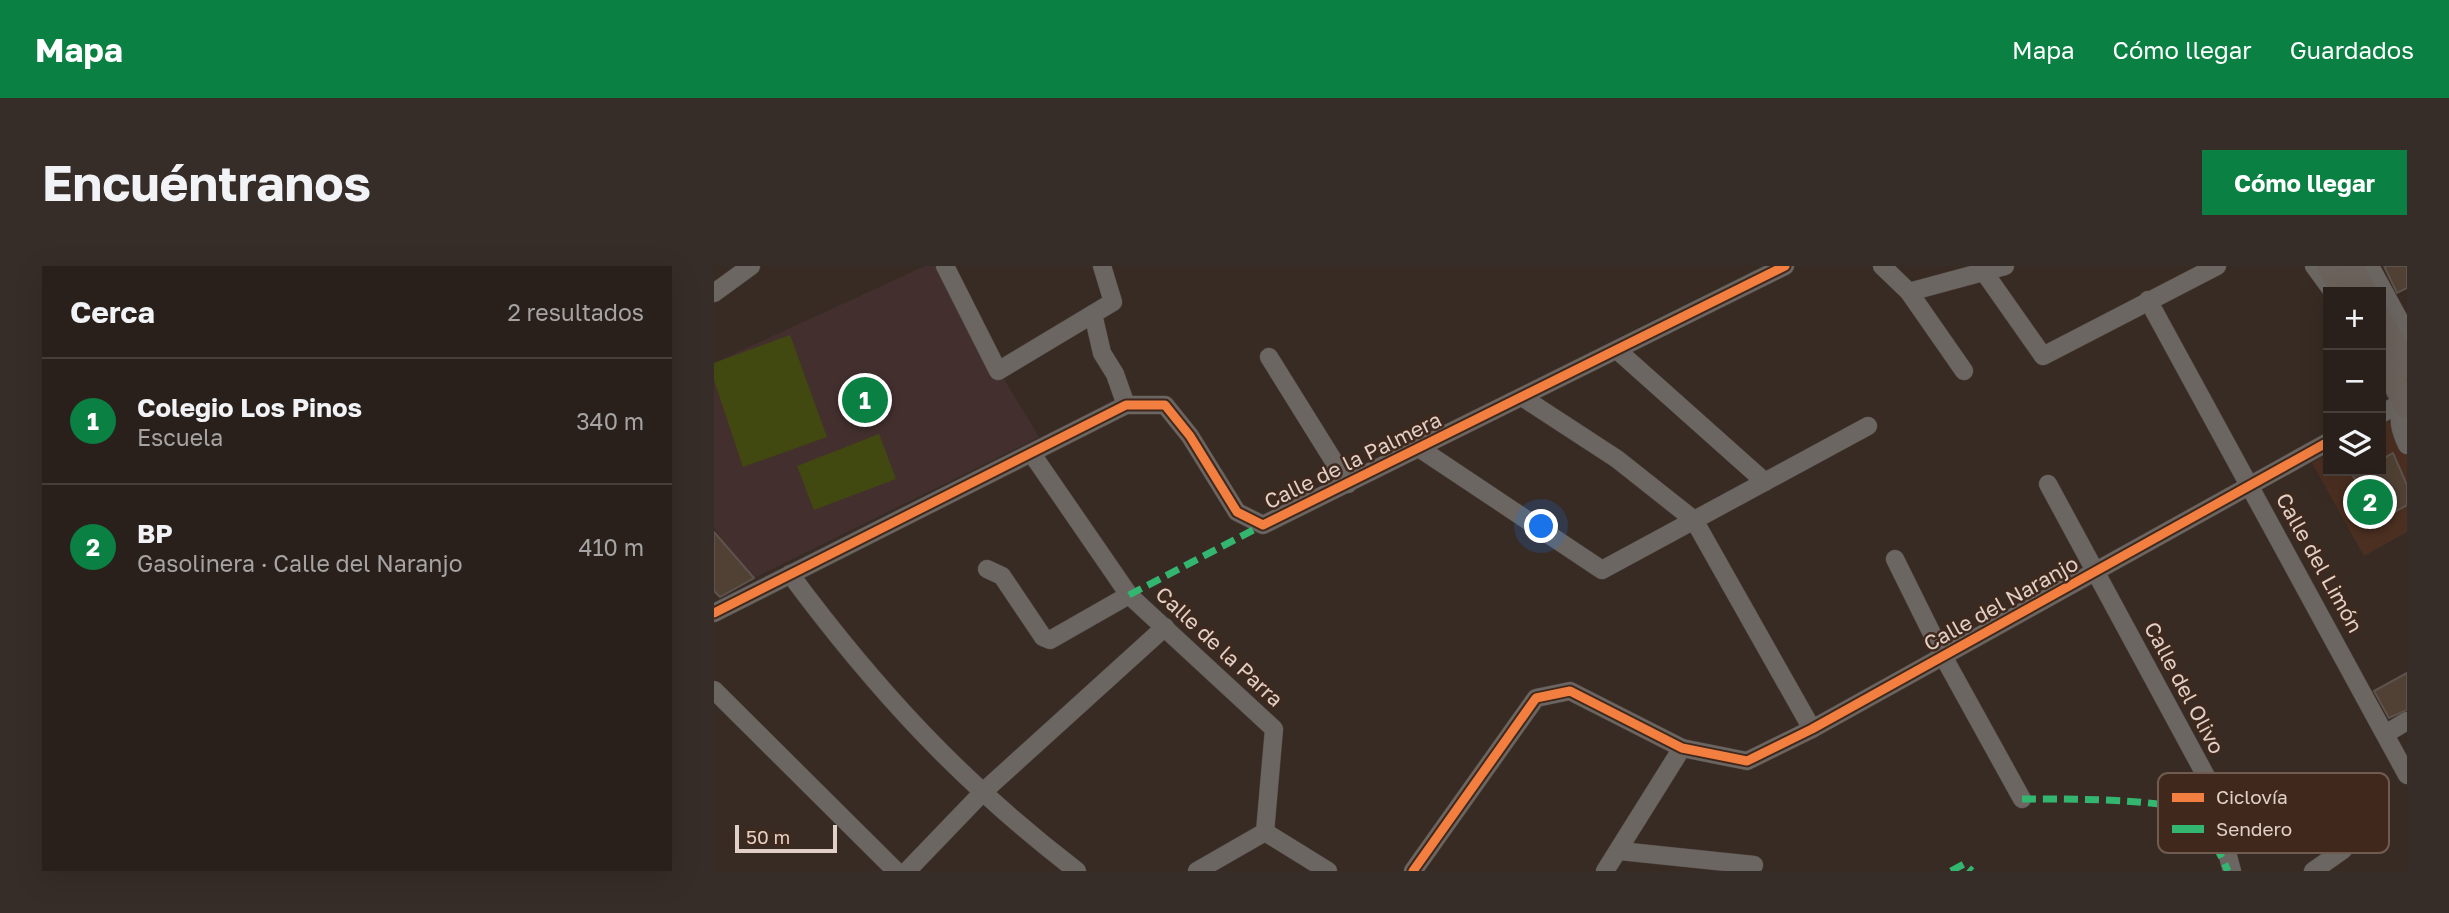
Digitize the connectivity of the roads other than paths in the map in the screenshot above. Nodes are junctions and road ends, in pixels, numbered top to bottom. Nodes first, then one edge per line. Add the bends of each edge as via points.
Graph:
1 (751, 266) edge
2 (945, 266) edge
3 (1102, 266) edge
4 (1785, 266) edge
5 (1882, 266) edge
6 (2005, 266) edge
7 (2217, 266) edge
8 (2314, 266) edge
9 (2329, 266) edge
10 (2350, 266) edge
11 (2370, 266) edge
12 (1984, 272) junction
13 (2329, 287) edge
14 (2340, 287) edge
15 (2362, 287) edge
16 (1909, 292) junction
17 (714, 293) edge
18 (2148, 300) junction
19 (1093, 314) junction
20 (2386, 330) edge
21 (2407, 334) edge
22 (1617, 350) junction
23 (1269, 357) dead end
24 (2386, 368) edge
25 (2407, 368) edge
26 (1964, 371) dead end
27 (1522, 397) junction
28 (2406, 404) edge
29 (1126, 405) junction
30 (2384, 413) edge
31 (1868, 426) dead end
32 (2323, 445) edge
33 (2407, 445) edge
34 (1419, 448) junction
35 (1032, 454) junction
36 (1765, 482) junction
37 (1348, 484) junction
38 (2048, 484) dead end
39 (2249, 484) junction
40 (1694, 520) junction
41 (1895, 559) dead end
42 (987, 569) dead end
43 (2096, 571) junction
44 (790, 573) junction
45 (1129, 595) junction
46 (714, 613) edge
47 (1165, 627) junction
48 (1943, 656) junction
49 (714, 690) edge
50 (2407, 721) edge
51 (1812, 729) junction
52 (2386, 733) junction
53 (1682, 748) junction
54 (2204, 773) edge
55 (2407, 775) edge
56 (983, 792) junction
57 (2022, 799) dead end
58 (1265, 832) junction
59 (1620, 851) junction
60 (2227, 853) edge
61 (2339, 853) edge
62 (1754, 865) dead end
63 (896, 871) edge
64 (907, 871) edge
65 (1077, 871) edge
66 (1197, 871) edge
67 (1328, 871) edge
68 (1413, 871) edge
69 (1605, 871) edge
70 (2232, 871) edge
71 (2313, 871) edge

1 - 17 street
2 - 19 street via 998,371
3 - 19 street via 1113,302
4 - 22 street, Calle de la Palmera
5 - 16 street
6 - 12 street
7 - 18 street
8 - 13 street
9 - 14 highway
10 - 15 highway
11 - 21 street
12 - 16 street
12 - 18 street via 2043,356
16 - 26 street
18 - 39 street, Calle del Limón
19 - 29 street via 1102,353
20 - 25 highway
22 - 27 street, Calle de la Palmera
22 - 36 street
23 - 37 street
24 - 28 highway
27 - 34 street, Calle de la Palmera
27 - 40 street via 1617,459
28 - 30 street
28 - 33 street via 2399,426
29 - 35 street, Calle de la Palmera
29 - 37 street, Calle de la Palmera via 1165,405 1237,512 1263,524
31 - 36 street, Calle de la Palmera
32 - 39 street, Calle del Naranjo
34 - 37 street, Calle de la Palmera
34 - 40 street, Calle de la Palmera via 1602,570
35 - 44 street, Calle de la Palmera
35 - 45 street, Calle de la Parra
36 - 40 street, Calle de la Palmera
38 - 43 street, Calle del Olivo
39 - 43 street, Calle del Naranjo
39 - 52 street, Calle del Limón
40 - 51 street
41 - 48 street
42 - 45 street via 1002,576 1043,637 1050,640
43 - 48 street, Calle del Naranjo
43 - 54 street, Calle del Olivo
44 - 46 street, Calle de la Palmera
44 - 56 street via 900,711
45 - 47 street, Calle de la Parra
47 - 56 street
47 - 58 street, Calle de la Parra via 1274,729
48 - 51 street, Calle del Naranjo
48 - 57 street
49 - 63 street
50 - 52 street
51 - 53 street, Calle del Naranjo via 1747,761
52 - 55 street, Calle del Limón
53 - 59 street
53 - 68 street, Calle del Naranjo via 1570,691 1535,698
56 - 64 street
56 - 65 street
58 - 66 street
58 - 67 street
59 - 62 street
59 - 69 street
60 - 70 street, Calle del Olivo
61 - 71 street

